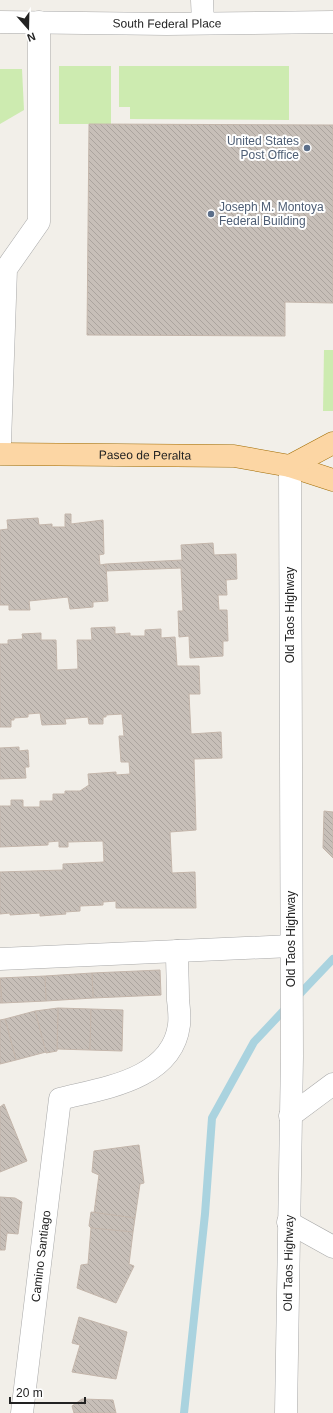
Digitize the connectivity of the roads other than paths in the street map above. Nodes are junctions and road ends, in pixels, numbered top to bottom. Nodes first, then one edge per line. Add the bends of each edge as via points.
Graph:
1 (202, 0) edge
2 (0, 22) edge
3 (39, 22) junction
4 (333, 22) edge
5 (203, 23) junction
6 (0, 442) edge
7 (333, 442) edge
8 (0, 454) edge
9 (290, 466) junction
10 (333, 480) edge
11 (177, 951) junction
12 (291, 951) junction
13 (0, 958) edge
14 (333, 1084) edge
15 (290, 1116) junction
16 (288, 1222) junction
17 (333, 1247) edge
18 (22, 1413) edge
19 (286, 1413) edge

1 - 5 street
2 - 3 street, South Federal Place
3 - 5 street, South Federal Place
3 - 6 street via 39,222 6,269
4 - 5 street, South Federal Place
7 - 9 main road
8 - 9 main road, Paseo de Peralta via 234,456
9 - 10 main road, Paseo de Peralta
9 - 12 street, Old Taos Highway
11 - 12 street
11 - 13 street
11 - 18 street, Camino Santiago via 179,1024 170,1048 148,1071 134,1079 60,1099
12 - 15 street, Old Taos Highway
14 - 15 street
15 - 16 street, Old Taos Highway
16 - 17 street
16 - 19 street, Old Taos Highway

